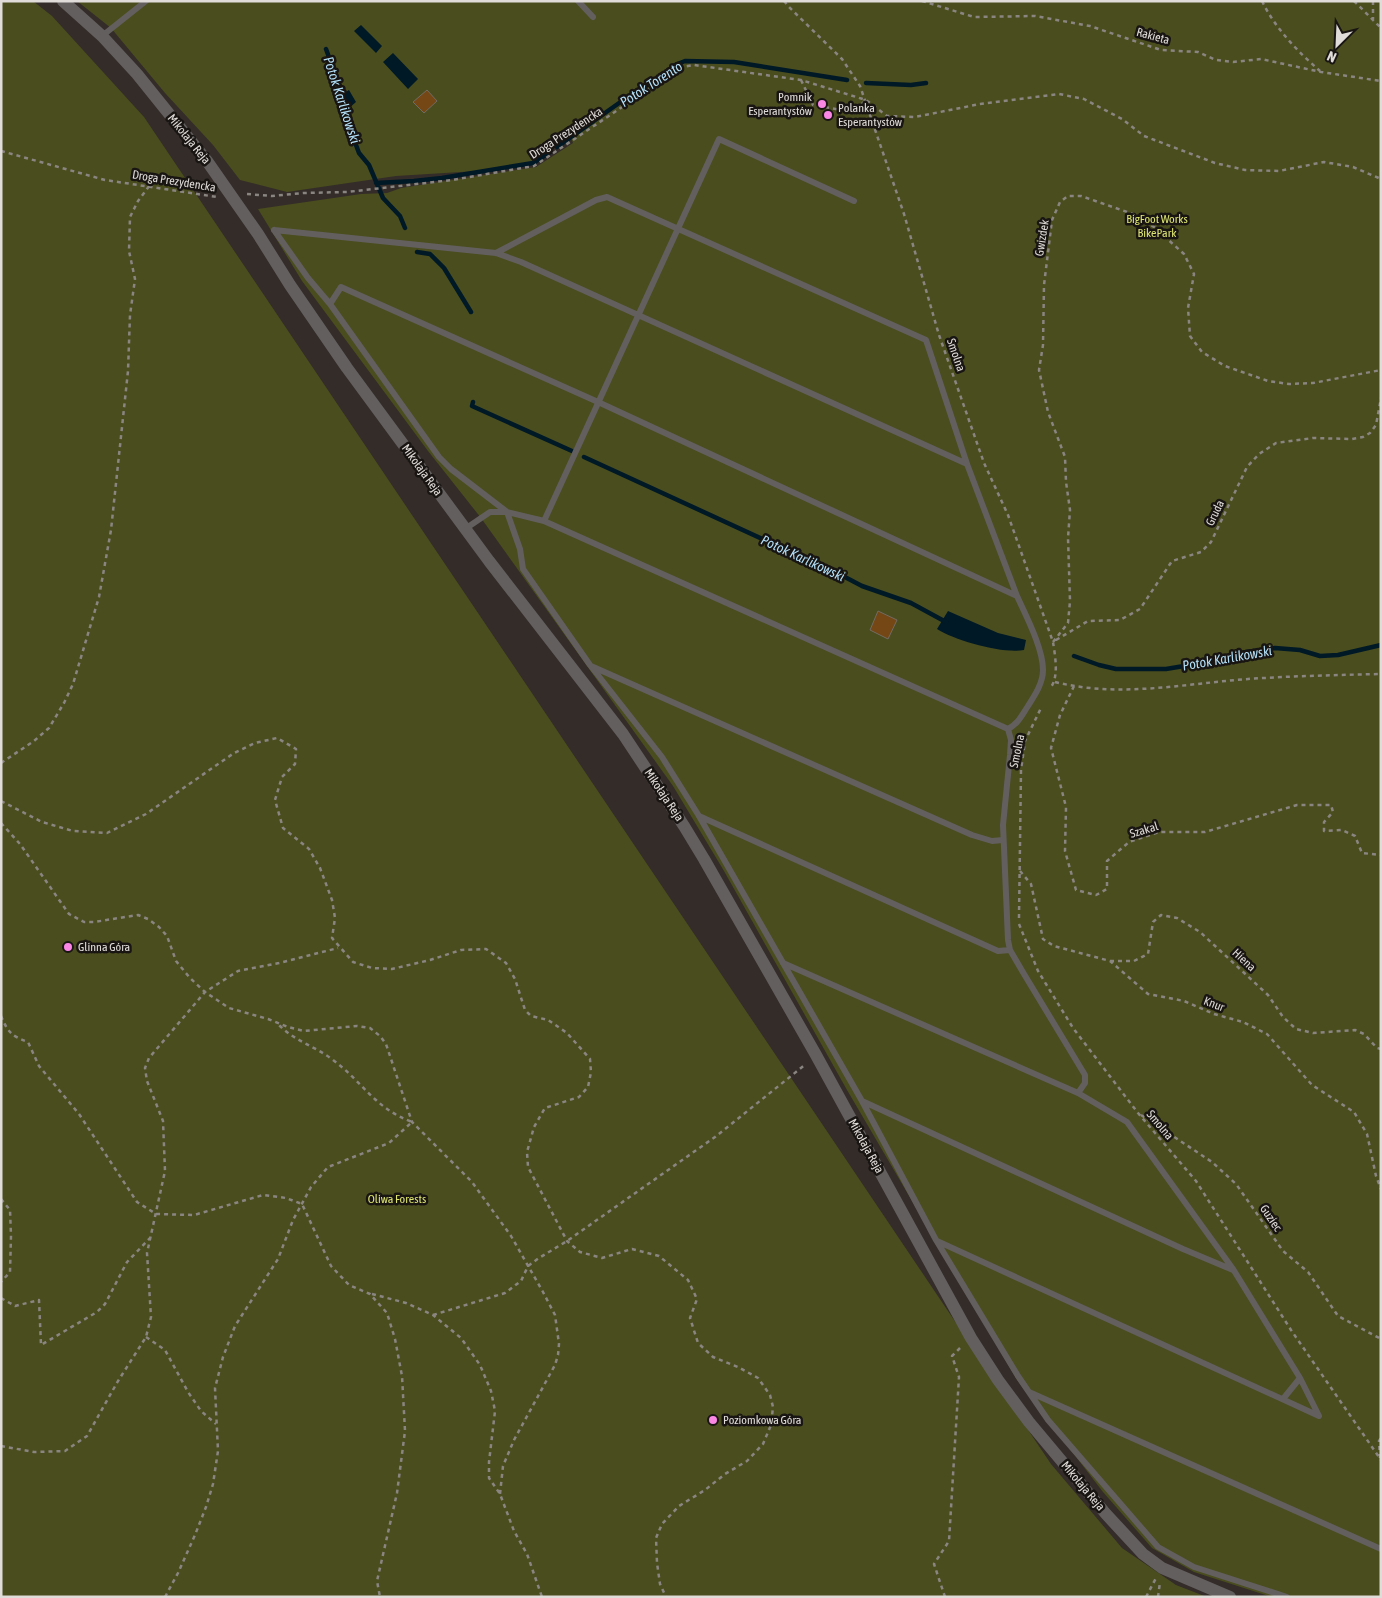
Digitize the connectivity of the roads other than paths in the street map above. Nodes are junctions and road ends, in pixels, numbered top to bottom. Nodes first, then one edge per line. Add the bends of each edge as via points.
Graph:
1 (63, 1) edge
2 (146, 1) edge
3 (578, 1) edge
4 (593, 17) dead end
5 (102, 36) junction
6 (854, 201) dead end
7 (678, 228) junction
8 (496, 253) junction
9 (330, 304) junction
10 (638, 316) junction
11 (598, 402) junction
12 (967, 464) junction
13 (507, 512) junction
14 (544, 521) junction
15 (465, 529) junction
16 (1017, 596) junction
17 (590, 665) junction
18 (1008, 729) junction
19 (699, 816) junction
20 (1003, 840) junction
21 (1010, 950) junction
22 (783, 963) junction
23 (1078, 1093) junction
24 (862, 1101) junction
25 (936, 1240) junction
26 (1234, 1270) junction
27 (1300, 1378) junction
28 (1027, 1392) junction
29 (1283, 1399) junction
30 (1381, 1549) edge
31 (1230, 1597) edge
32 (1287, 1597) edge

1 - 5 street, Mikołaja Reja
2 - 5 lane
3 - 4 lane
5 - 15 street, Mikołaja Reja via 207,161 347,368
6 - 7 lane via 719,139
7 - 8 lane via 607,196
7 - 10 lane
7 - 12 lane via 926,340
8 - 9 lane via 274,230
8 - 10 lane
9 - 11 lane via 340,287
9 - 13 lane via 439,457
10 - 11 lane
10 - 12 lane
11 - 14 lane
11 - 16 lane
12 - 16 lane
13 - 14 lane
13 - 15 lane via 490,512
13 - 17 lane via 520,549 523,569
14 - 18 lane
15 - 31 street, Mikołaja Reja via 628,742 699,851 998,1380 1029,1422 1143,1554 1162,1568
16 - 18 lane via 1036,639 1043,670 1033,699 1015,726
17 - 19 lane via 662,757
17 - 20 lane via 972,835 992,841
18 - 20 lane via 1011,740
19 - 21 lane via 998,951
19 - 22 lane
20 - 21 lane
21 - 23 lane via 1085,1075 1085,1083
22 - 23 lane
22 - 24 lane
23 - 26 lane via 1127,1122
24 - 25 lane
24 - 26 lane
25 - 28 lane
25 - 29 lane
26 - 27 lane
27 - 29 lane
27 - 29 lane via 1319,1416
28 - 30 lane
28 - 32 lane via 1158,1547 1194,1567

